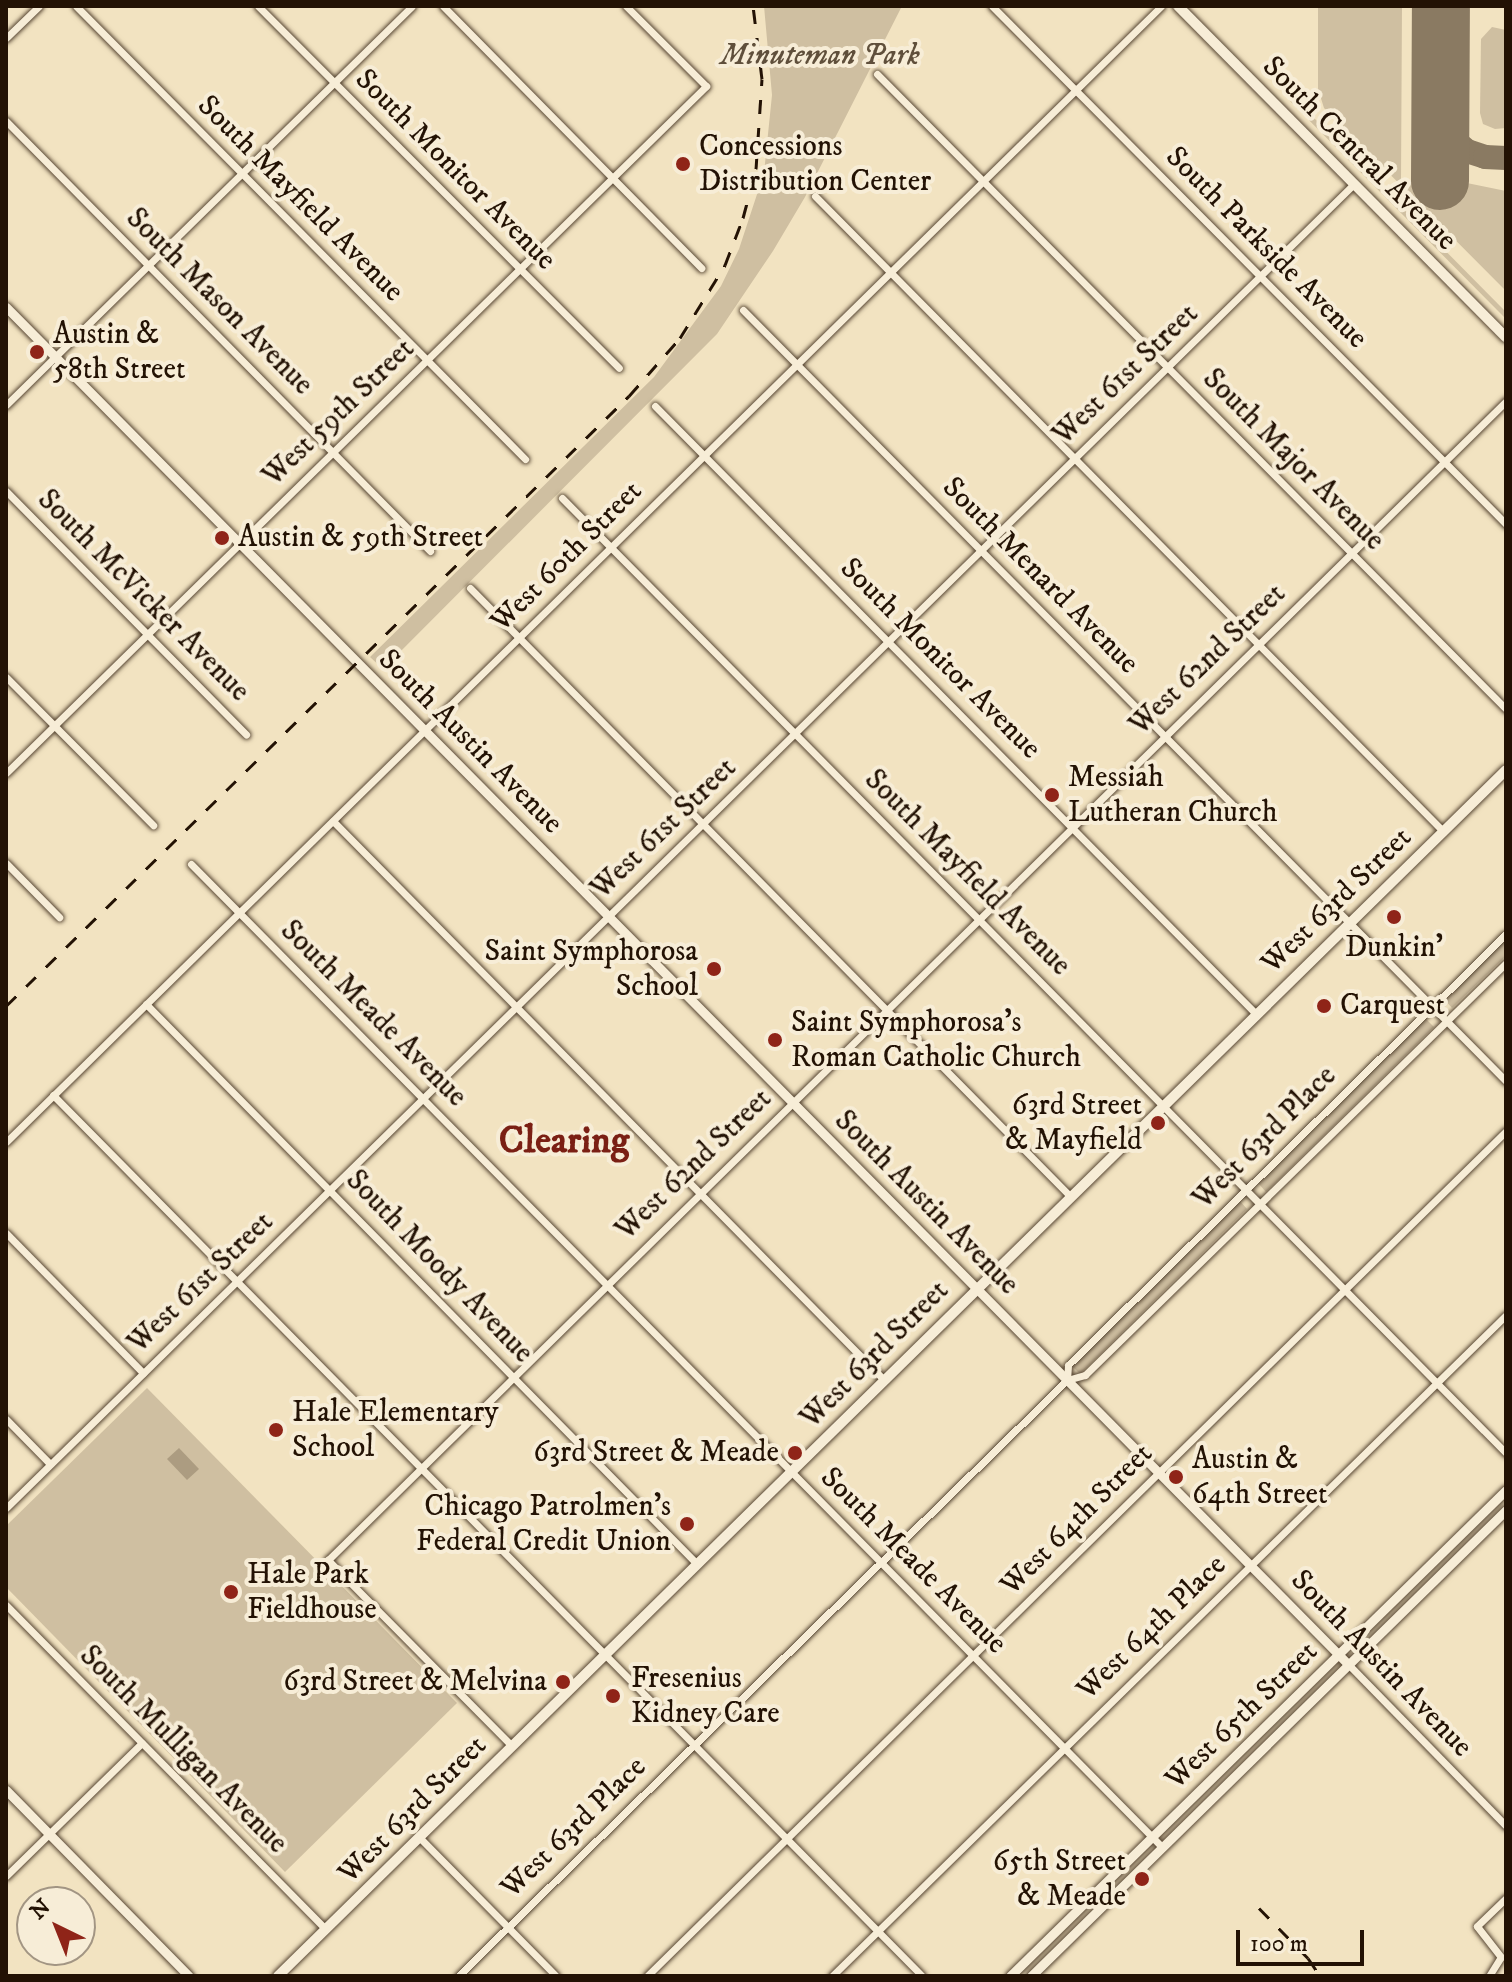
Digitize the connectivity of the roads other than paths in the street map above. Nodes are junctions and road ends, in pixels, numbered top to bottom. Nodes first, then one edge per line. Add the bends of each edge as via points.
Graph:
1 (39, 6) edge
2 (76, 6) edge
3 (258, 6) edge
4 (412, 6) edge
5 (443, 6) edge
6 (626, 6) edge
7 (992, 6) edge
8 (1161, 6) edge
9 (1178, 6) edge
10 (6, 38) edge
11 (877, 74) dead end
12 (333, 83) junction
13 (1076, 90) junction
14 (6, 121) edge
15 (241, 173) junction
16 (612, 178) junction
17 (983, 181) junction
18 (1354, 184) junction
19 (815, 196) dead end
20 (149, 265) junction
21 (701, 268) dead end
22 (520, 269) junction
23 (890, 273) junction
24 (1261, 276) junction
25 (6, 307) edge
26 (743, 310) dead end
27 (1506, 337) edge
28 (55, 357) junction
29 (426, 360) junction
30 (797, 364) junction
31 (619, 368) dead end
32 (1167, 368) junction
33 (1506, 401) edge
34 (6, 405) edge
35 (655, 406) dead end
36 (333, 452) junction
37 (704, 455) junction
38 (525, 459) dead end
39 (1074, 459) junction
40 (1444, 462) junction
41 (6, 491) edge
42 (562, 498) dead end
43 (1506, 524) edge
44 (240, 543) junction
45 (610, 547) junction
46 (430, 551) dead end
47 (980, 551) junction
48 (1351, 553) junction
49 (470, 588) dead end
50 (147, 634) junction
51 (518, 638) junction
52 (889, 641) junction
53 (1258, 644) junction
54 (6, 677) edge
55 (1506, 709) edge
56 (54, 726) junction
57 (425, 730) junction
58 (246, 734) dead end
59 (795, 734) junction
60 (1165, 735) junction
61 (1506, 770) edge
62 (6, 773) edge
63 (333, 821) junction
64 (702, 824) junction
65 (153, 825) dead end
66 (1072, 827) junction
67 (1443, 831) junction
68 (6, 863) edge
69 (191, 864) dead end
70 (239, 913) junction
71 (609, 916) junction
72 (59, 917) dead end
73 (978, 919) junction
74 (1349, 923) junction
75 (1506, 934) edge
76 (1506, 963) edge
77 (146, 1004) junction
78 (1432, 1006) junction
79 (516, 1007) junction
80 (886, 1010) junction
81 (1256, 1014) junction
82 (1447, 1021) junction
83 (1506, 1081) edge
84 (53, 1095) junction
85 (423, 1099) junction
86 (792, 1102) junction
87 (1163, 1106) junction
88 (1506, 1131) edge
89 (6, 1142) edge
90 (331, 1190) junction
91 (1246, 1190) junction
92 (700, 1193) junction
93 (1070, 1196) junction
94 (1261, 1204) junction
95 (6, 1233) edge
96 (238, 1281) junction
97 (607, 1284) junction
98 (977, 1289) junction
99 (1345, 1290) junction
100 (1506, 1315) edge
101 (143, 1373) junction
102 (512, 1377) junction
103 (884, 1380) junction
104 (1067, 1380) junction
105 (1437, 1383) junction
106 (6, 1419) edge
107 (1506, 1453) edge
108 (50, 1464) junction
109 (421, 1467) junction
110 (791, 1471) junction
111 (1159, 1473) junction
112 (1506, 1490) edge
113 (6, 1508) edge
114 (1506, 1510) edge
115 (881, 1562) junction
116 (697, 1564) junction
117 (1251, 1565) junction
118 (6, 1605) edge
119 (605, 1654) junction
120 (1339, 1655) junction
121 (973, 1656) junction
122 (1349, 1665) junction
123 (142, 1743) junction
124 (694, 1745) junction
125 (512, 1746) junction
126 (1064, 1748) junction
127 (1204, 1787) junction
128 (6, 1790) edge
129 (1213, 1797) junction
130 (1506, 1826) edge
131 (49, 1834) junction
132 (419, 1837) junction
133 (1152, 1838) junction
134 (786, 1839) junction
135 (1162, 1847) junction
136 (6, 1876) edge
137 (1506, 1898) edge
138 (508, 1927) junction
139 (326, 1929) junction
140 (878, 1931) junction
141 (189, 1976) edge
142 (278, 1976) edge
143 (458, 1976) edge
144 (556, 1976) edge
145 (647, 1976) edge
146 (832, 1976) edge
147 (922, 1976) edge
148 (1010, 1976) edge
149 (1031, 1976) edge
150 (1489, 1976) edge

1 - 10 street
2 - 15 street, South Mayfield Avenue
3 - 12 street, South Monitor Avenue
4 - 12 street
5 - 16 street
6 - 16 street, West 59th Street via 706,86
7 - 13 street, South Parkside Avenue
8 - 13 street, West 60th Street
9 - 18 main road, South Central Avenue
11 - 17 street, South Major Avenue
12 - 15 street
12 - 22 street, South Monitor Avenue
13 - 17 street, West 60th Street
13 - 24 street, South Parkside Avenue
14 - 20 street, South Mason Avenue
15 - 20 street
15 - 29 street, South Mayfield Avenue
16 - 21 street
16 - 22 street, West 59th Street
17 - 23 street, West 60th Street
17 - 32 street, South Major Avenue
18 - 24 street, West 61st Street
18 - 27 main road, South Central Avenue
19 - 23 street
20 - 28 street
20 - 36 street, South Mason Avenue
22 - 29 street, West 59th Street
22 - 31 street, South Monitor Avenue
23 - 30 street, West 60th Street
23 - 39 street
24 - 32 street, West 61st Street
24 - 40 street, South Parkside Avenue
25 - 28 street, South Austin Avenue
26 - 30 street, South Menard Avenue
28 - 34 street
28 - 44 street, South Austin Avenue
29 - 36 street, West 59th Street
29 - 38 street, South Mayfield Avenue
30 - 37 street, West 60th Street
30 - 47 street, South Menard Avenue
32 - 39 street, West 61st Street
32 - 48 street, South Major Avenue
33 - 40 street, West 62nd Street
35 - 37 street, South Monitor Avenue
36 - 44 street, West 59th Street
36 - 46 street, South Mason Avenue
37 - 45 street, West 60th Street
37 - 52 street, South Monitor Avenue
39 - 47 street, West 61st Street
39 - 53 street
40 - 43 street, South Parkside Avenue
40 - 48 street, West 62nd Street
41 - 50 street, South McVicker Avenue
42 - 45 street, South Mayfield Avenue
44 - 50 street, West 59th Street
44 - 57 street, South Austin Avenue
45 - 51 street, West 60th Street
45 - 59 street, South Mayfield Avenue
47 - 52 street, West 61st Street
47 - 60 street, South Menard Avenue
48 - 53 street, West 62nd Street
48 - 55 street, South Major Avenue
49 - 51 street
50 - 56 street, West 59th Street
50 - 58 street, South McVicker Avenue
51 - 57 street, West 60th Street
51 - 64 street
52 - 59 street, West 61st Street
52 - 66 street, South Monitor Avenue
53 - 60 street, West 62nd Street
53 - 67 street
54 - 56 street
56 - 62 street, West 59th Street
56 - 65 street
57 - 63 street, West 60th Street
57 - 71 street, South Austin Avenue
59 - 64 street, West 61st Street
59 - 73 street, South Mayfield Avenue
60 - 66 street, West 62nd Street
60 - 74 street, South Menard Avenue
61 - 67 main road, West 63rd Street
63 - 70 street, West 60th Street
63 - 79 street
64 - 71 street, West 61st Street
64 - 80 street
66 - 73 street, West 62nd Street
66 - 81 street, South Monitor Avenue
67 - 74 main road, West 63rd Street
68 - 72 street
69 - 70 street, South Meade Avenue
70 - 77 street, West 60th Street
70 - 85 street, South Meade Avenue
71 - 79 street, West 61st Street
71 - 86 street, South Austin Avenue
73 - 80 street, West 62nd Street
73 - 87 street, South Mayfield Avenue
74 - 78 street, South Menard Avenue
74 - 81 main road, West 63rd Street
75 - 78 street, West 63rd Place
76 - 82 street, West 63rd Place
77 - 84 street, West 60th Street
77 - 90 street, South Moody Avenue
78 - 82 street, South Menard Avenue
78 - 91 street, West 63rd Place
79 - 85 street, West 61st Street
79 - 92 street
80 - 86 street, West 62nd Street
80 - 93 street
81 - 87 main road, West 63rd Street
82 - 83 street, South Menard Avenue
82 - 94 street, West 63rd Place
84 - 89 street, West 60th Street
84 - 96 street
85 - 90 street, West 61st Street
85 - 97 street, South Meade Avenue
86 - 92 street, West 62nd Street
86 - 98 street, South Austin Avenue
87 - 91 street, South Mayfield Avenue
87 - 93 main road, West 63rd Street
88 - 99 street, West 64th Street
90 - 96 street, West 61st Street
90 - 102 street, South Moody Avenue
91 - 94 street, South Mayfield Avenue
91 - 104 street, West 63rd Place via 1068,1365
92 - 97 street, West 62nd Street
92 - 103 street
93 - 98 main road, West 63rd Street
94 - 99 street, South Mayfield Avenue
94 - 104 street, West 63rd Place via 1082,1378
95 - 101 street
96 - 101 street, West 61st Street
96 - 109 street
97 - 102 street, West 62nd Street
97 - 110 street, South Meade Avenue
98 - 103 main road, West 63rd Street
98 - 104 street, South Austin Avenue
99 - 105 street, South Mayfield Avenue
99 - 111 street, West 64th Street
100 - 105 street, West 64th Place
101 - 108 street, West 61st Street
102 - 109 street, West 62nd Street
102 - 116 street, South Moody Avenue
103 - 110 main road, West 63rd Street
104 - 111 street, South Austin Avenue
104 - 115 street, West 63rd Place
105 - 107 street, South Mayfield Avenue
105 - 117 street, West 64th Place
106 - 108 street
108 - 113 street, West 61st Street
109 - 119 street
109 - 125 street, West 62nd Street via 328,1560
110 - 115 street, South Meade Avenue
110 - 116 main road, West 63rd Street
111 - 117 street, South Austin Avenue
111 - 121 street, West 64th Street
112 - 120 street, West 65th Street
114 - 122 street, West 65th Street
115 - 121 street, South Meade Avenue
115 - 124 street, West 63rd Place
116 - 119 main road, West 63rd Street
117 - 120 street, South Austin Avenue
117 - 126 street, West 64th Place
118 - 123 street, South Mulligan Avenue
119 - 124 street
119 - 125 main road, West 63rd Street
120 - 122 street, South Austin Avenue
120 - 127 street, West 65th Street
121 - 126 street, South Meade Avenue
121 - 134 street, West 64th Street
122 - 129 street, West 65th Street
122 - 130 street, South Austin Avenue
123 - 131 street
123 - 139 street, South Mulligan Avenue
124 - 134 street
124 - 138 street, West 63rd Place
125 - 132 main road, West 63rd Street
126 - 133 street, South Meade Avenue
126 - 140 street, West 64th Place
127 - 129 street
127 - 133 street, West 65th Street
128 - 131 street
129 - 135 street, West 65th Street
131 - 136 street
131 - 141 street
132 - 138 street
132 - 139 main road, West 63rd Street
133 - 135 street, South Meade Avenue
133 - 148 street, West 65th Street
134 - 140 street
134 - 145 street, West 64th Street
135 - 149 street, West 65th Street
137 - 150 street via 1477,1926 1501,1957
138 - 143 street, West 63rd Place
138 - 144 street
139 - 142 main road, West 63rd Street
140 - 146 street, West 64th Place
140 - 147 street

